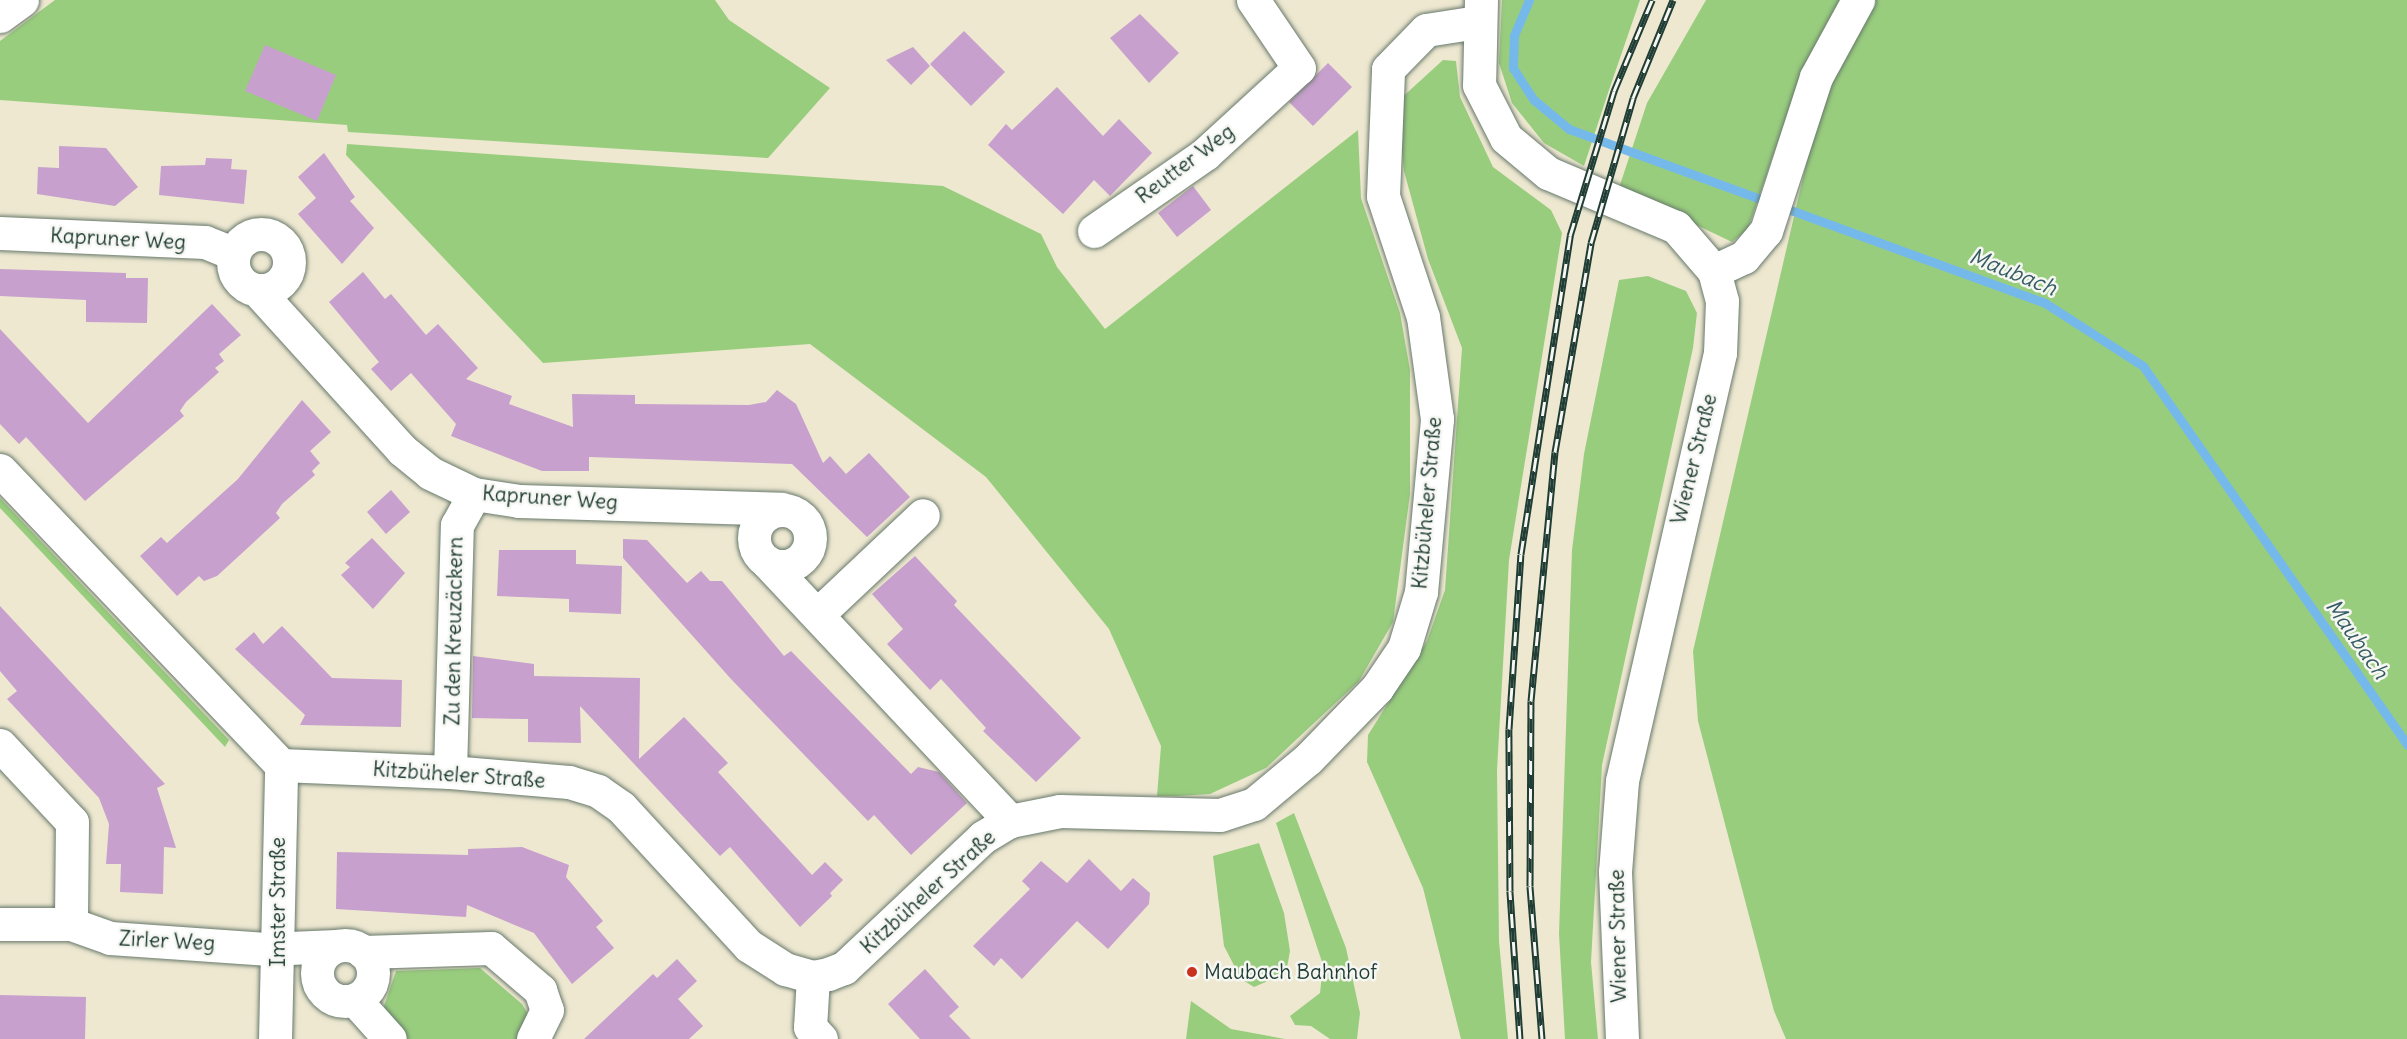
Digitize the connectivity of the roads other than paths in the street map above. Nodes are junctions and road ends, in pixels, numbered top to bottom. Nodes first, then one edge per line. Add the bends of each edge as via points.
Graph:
1 (22, 0) edge
2 (1254, 0) edge
3 (1858, 0) edge
4 (1479, 11) edge
5 (0, 16) edge
6 (1094, 231) dead end
7 (0, 233) edge
8 (234, 254) junction
9 (1714, 272) junction
10 (257, 290) junction
11 (0, 470) edge
12 (474, 494) junction
13 (782, 509) junction
14 (923, 515) dead end
15 (766, 561) junction
16 (818, 614) junction
17 (0, 745) edge
18 (280, 765) junction
19 (450, 772) junction
20 (1010, 821) junction
21 (0, 924) edge
22 (71, 924) junction
23 (278, 949) junction
24 (350, 949) junction
25 (813, 976) junction
26 (355, 1000) junction
27 (275, 1039) edge
28 (390, 1039) edge
29 (533, 1039) edge
30 (821, 1039) edge
31 (1622, 1039) edge

1 - 5 street
2 - 6 street, Reutter Weg via 1299,68 1205,154
3 - 9 street via 1816,77 1766,231 1744,257
4 - 9 street, Wiener Straße via 1479,85 1506,138 1548,173 1676,227
4 - 20 street, Kitzbüheler Straße via 1412,39 1388,69 1383,196 1423,317 1437,419 1421,592 1404,648 1351,716 1254,804 1220,815 1060,812
7 - 8 street, Kapruner Weg via 205,242
8 - 10 street via 238,279
8 - 10 street via 244,239 261,234 285,248 286,276 271,289
9 - 31 street, Wiener Straße via 1722,301 1720,353 1622,781 1615,872
10 - 12 street, Kapruner Weg via 402,450 430,473
11 - 18 street
12 - 13 street, Kapruner Weg via 519,501
12 - 19 street, Zu den Kreuzäckern via 457,525
13 - 15 street via 766,515 756,529 756,546
13 - 15 street via 801,516 810,542 792,564
14 - 16 street
15 - 16 street
16 - 20 street
17 - 22 street via 72,822
18 - 19 street, Kitzbüheler Straße
18 - 23 street, Imster Straße
19 - 25 street, Kitzbüheler Straße via 569,782 598,791 621,807 749,946 785,969
20 - 25 street, Kitzbüheler Straße via 983,837 843,968
21 - 22 street, Zirler Weg
22 - 23 street, Zirler Weg via 110,939
23 - 24 street, Zirler Weg
23 - 27 street, Imster Straße
24 - 26 street via 373,978
24 - 26 street via 318,965 318,982 336,1000
24 - 29 street, Zirler Weg via 491,948 540,990 547,1010
25 - 30 street via 810,1027
26 - 28 street

